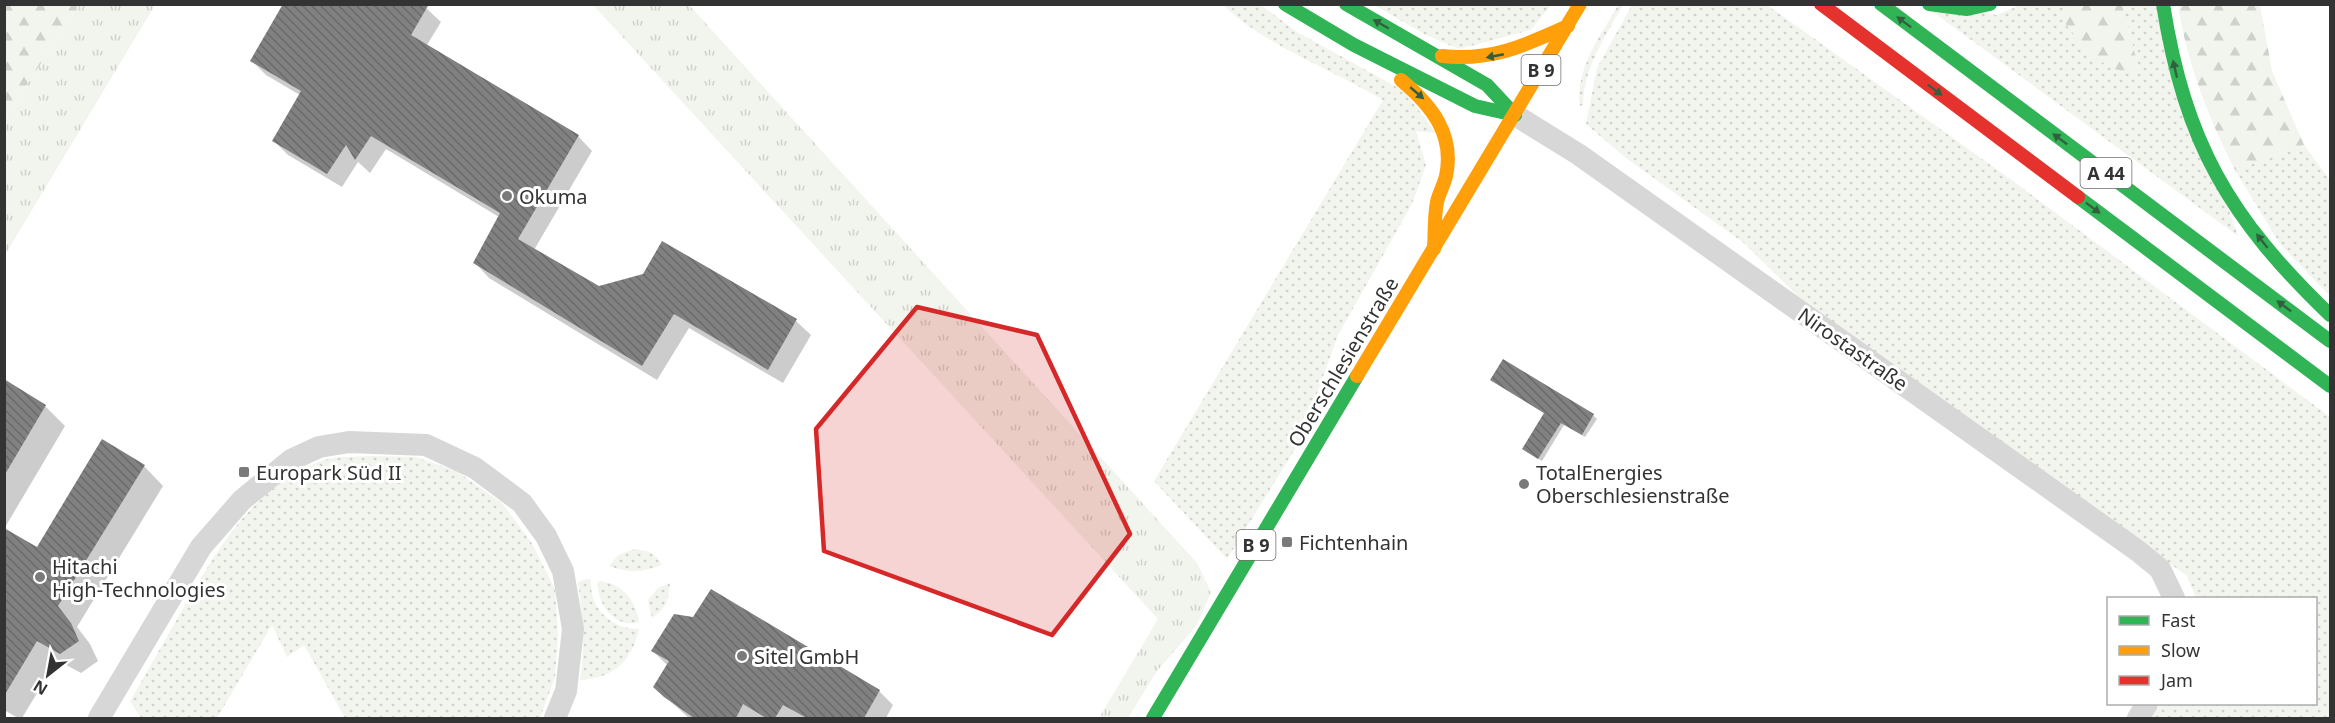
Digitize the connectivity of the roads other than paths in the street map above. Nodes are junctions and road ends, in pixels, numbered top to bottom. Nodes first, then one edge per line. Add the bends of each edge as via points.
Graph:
1 (1285, 4) edge
2 (1346, 4) edge
3 (1580, 4) edge
4 (1821, 4) edge
5 (1881, 4) edge
6 (1929, 4) edge
7 (1990, 4) edge
8 (2163, 4) edge
9 (1568, 26) junction
10 (1354, 45) junction
11 (1433, 54) junction
12 (1515, 115) junction
13 (1434, 249) junction
14 (2331, 315) edge
15 (2331, 341) edge
16 (2331, 386) edge
17 (2174, 597) edge
18 (2146, 705) edge
19 (99, 718) edge
20 (555, 718) edge
21 (1153, 718) edge
22 (2138, 718) edge

1 - 10 main road
11 -> 2 main road
3 - 9 main road, B 9
4 -> 16 main road, A 44
15 -> 5 main road, A 44
6 - 7 main road via 1967,9
14 -> 8 main road via 2267,249 2210,165 2177,79
9 -> 11 main road via 1498,56
9 - 12 main road, Oberschlesienstraße / B 9
10 - 12 main road via 1474,106
10 -> 13 main road via 1418,94 1444,128 1448,166 1437,201
11 - 12 main road via 1487,86
12 - 13 main road, Oberschlesienstraße / B 9
12 - 17 street, Nirostastraße via 1588,161 2138,551 2160,569
13 - 21 main road, Oberschlesienstraße / B 9
18 - 22 street
19 - 20 street via 201,547 242,500 291,460 319,447 349,442 426,445 475,468 522,503 546,536 563,571 573,629 566,691

